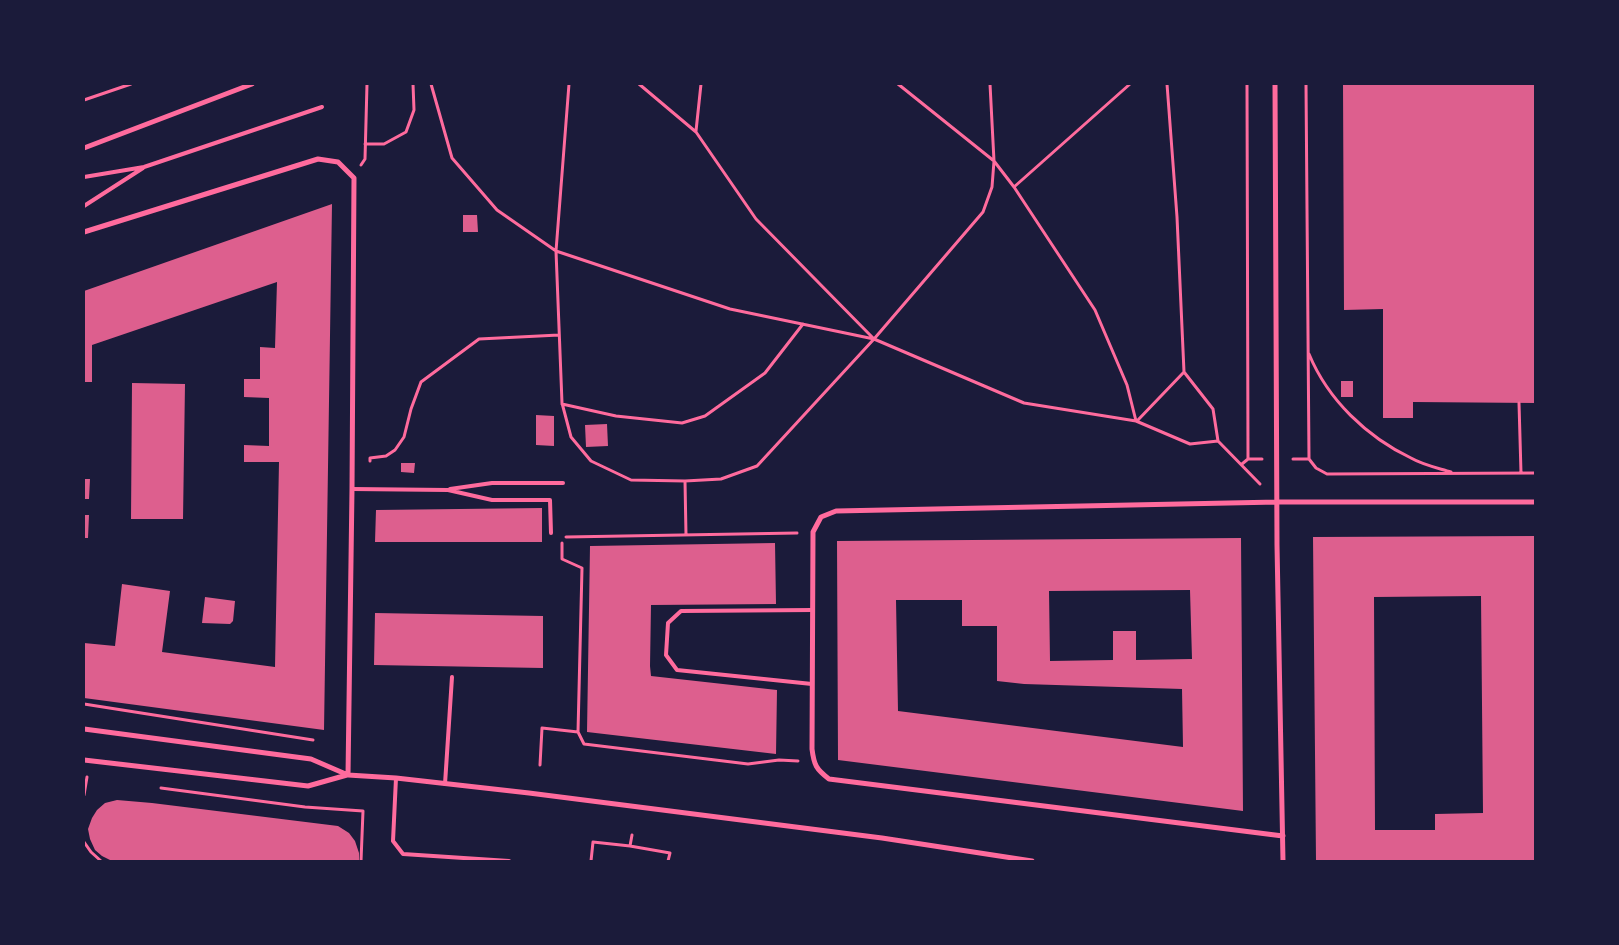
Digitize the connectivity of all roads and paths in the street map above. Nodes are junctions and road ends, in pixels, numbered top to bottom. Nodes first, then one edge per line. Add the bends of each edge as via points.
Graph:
1 (131, 84) edge
2 (252, 84) edge
3 (367, 84) edge
4 (414, 84) edge
5 (431, 84) edge
6 (570, 84) edge
7 (639, 84) edge
8 (701, 84) edge
9 (898, 84) edge
10 (990, 84) edge
11 (1130, 84) edge
12 (1167, 84) edge
13 (1247, 84) edge
14 (1275, 84) edge
15 (1306, 84) edge
16 (84, 100) edge
17 (322, 107) dead end
18 (696, 132) junction
19 (365, 144) junction
20 (84, 148) edge
21 (994, 162) junction
22 (144, 167) junction
23 (84, 177) edge
24 (354, 178) junction
25 (1014, 187) junction
26 (84, 206) edge
27 (84, 232) edge
28 (556, 251) junction
29 (803, 324) junction
30 (559, 335) junction
31 (874, 339) junction
32 (1308, 351) junction
33 (1184, 372) junction
34 (1519, 403) dead end
35 (562, 404) junction
36 (1136, 421) junction
37 (1218, 441) junction
38 (1248, 459) dead end
39 (1242, 464) dead end
40 (1454, 473) junction
41 (1521, 473) junction
42 (1535, 473) edge
43 (685, 481) junction
44 (564, 483) dead end
45 (352, 489) junction
46 (370, 489) junction
47 (448, 490) junction
48 (1278, 502) junction
49 (1535, 502) edge
50 (813, 532) junction
51 (551, 533) dead end
52 (686, 535) junction
53 (813, 610) junction
54 (452, 677) dead end
55 (812, 684) junction
56 (84, 704) edge
57 (84, 729) edge
58 (578, 732) junction
59 (313, 740) dead end
60 (84, 760) edge
61 (779, 760) dead end
62 (540, 765) dead end
63 (348, 775) junction
64 (85, 777) edge
65 (396, 778) junction
66 (96, 779) dead end
67 (445, 784) junction
68 (153, 786) dead end
69 (84, 794) edge
70 (632, 835) dead end
71 (1283, 836) junction
72 (84, 842) edge
73 (630, 846) junction
74 (101, 861) edge
75 (362, 861) edge
76 (509, 861) edge
77 (591, 861) edge
78 (668, 861) edge
79 (1032, 861) edge
80 (1283, 861) edge

1 - 16 path
2 - 20 street
3 - 19 path
4 - 19 path via 414,110 406,132 384,144
5 - 28 path via 452,158 497,210
6 - 28 path
7 - 18 path
8 - 18 path
9 - 21 path
10 - 21 path
11 - 25 path
12 - 33 path
13 - 38 path
14 - 48 street
15 - 32 path
17 - 22 lane
18 - 31 path via 756,219
19 - 24 path via 365,159
21 - 25 path
21 - 31 path via 992,187 983,212
22 - 23 lane
22 - 26 lane
24 - 27 street via 338,162 318,159
24 - 45 street
25 - 36 path via 1095,310 1127,386
28 - 29 path via 730,308
28 - 30 path
29 - 31 path
29 - 35 path via 764,373 705,416 682,423 616,416
30 - 35 path
30 - 46 path via 479,339 421,382 404,437 386,456 370,458
31 - 36 path via 1024,403
31 - 43 path via 758,466 721,478
32 - 40 path via 1327,389 1358,422 1411,459
32 - 40 path via 1309,459 1316,468 1327,474
33 - 36 path
33 - 37 path via 1213,409
34 - 41 path
35 - 43 path via 571,437 591,461 631,480
36 - 37 path via 1190,444
37 - 39 path
40 - 41 path
41 - 42 path
43 - 52 path
44 - 47 lane via 492,482
45 - 46 lane
45 - 63 street
46 - 47 lane
47 - 51 lane via 492,500 550,500
48 - 49 street
48 - 50 street via 836,511 821,517
48 - 71 street
50 - 52 path
50 - 53 street
52 - 58 path via 562,537 562,559 582,568
53 - 55 street
53 - 55 lane via 681,611 668,624 666,655 676,670
54 - 67 lane
55 - 71 street via 814,762 829,779
56 - 59 path
57 - 63 street via 311,759
58 - 61 path via 584,744 748,764
58 - 62 path via 542,728
60 - 63 street via 308,786
63 - 65 street
64 - 66 path
64 - 69 path
65 - 67 street
65 - 76 lane via 393,841 403,854
67 - 79 street via 882,838
68 - 75 path via 305,807 362,811
70 - 73 path
71 - 80 street
72 - 74 path
73 - 77 path via 593,842
73 - 78 path via 670,853

